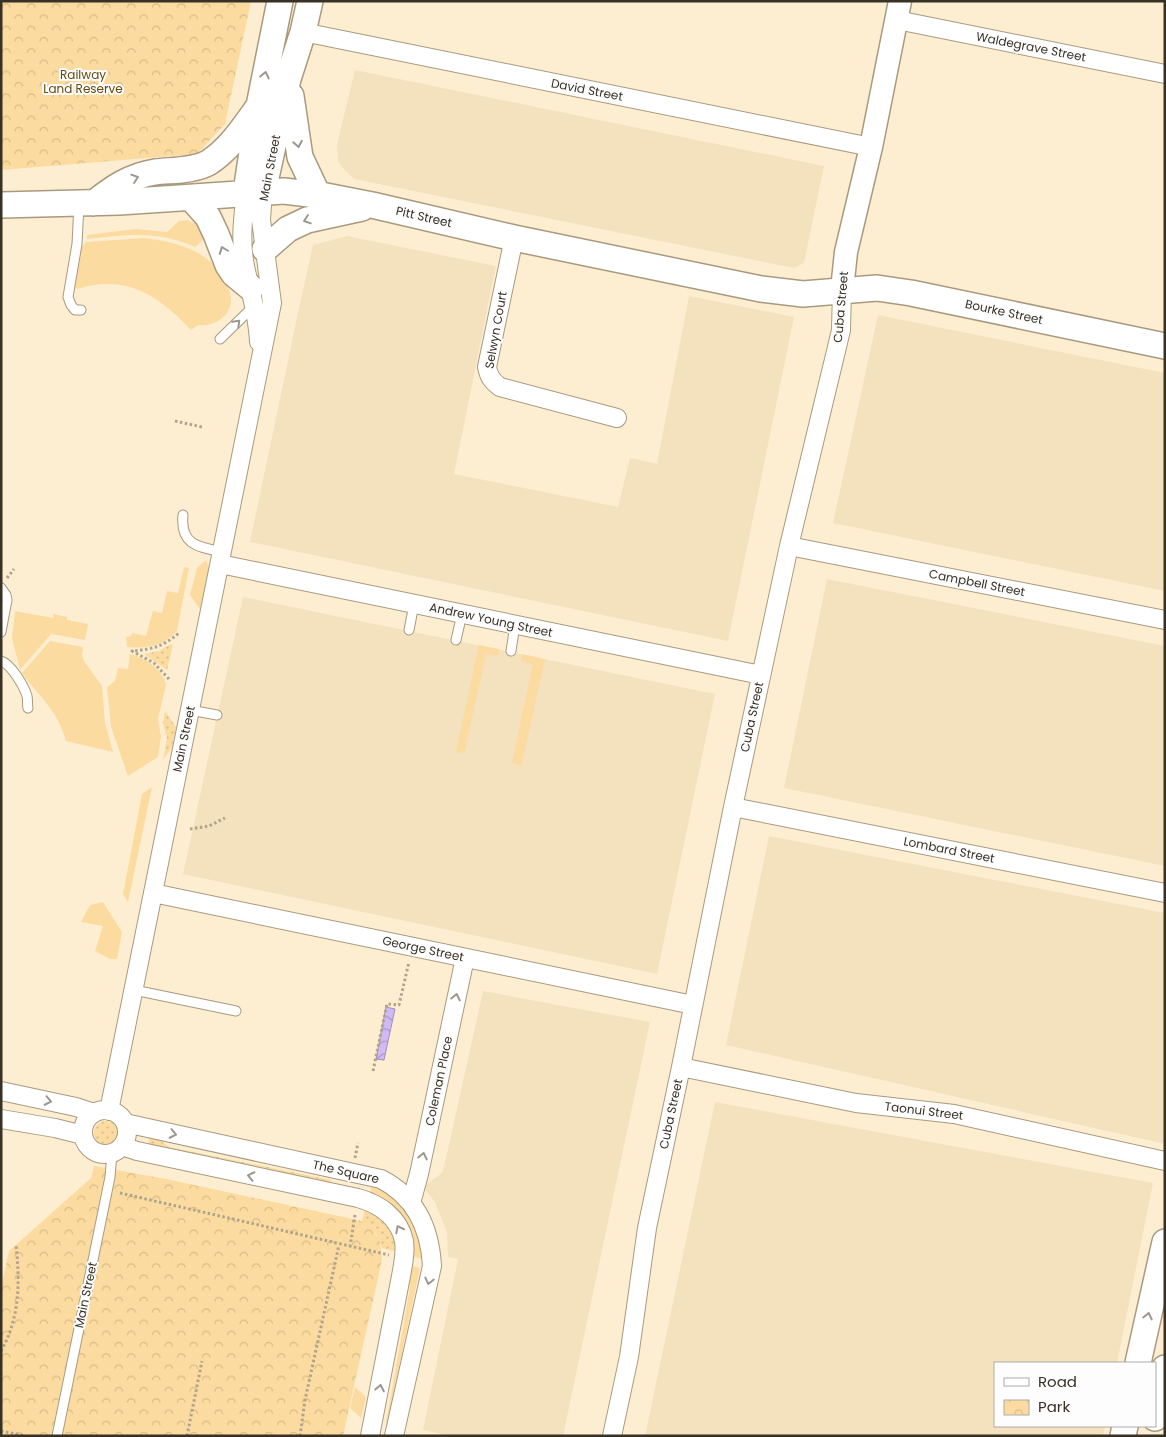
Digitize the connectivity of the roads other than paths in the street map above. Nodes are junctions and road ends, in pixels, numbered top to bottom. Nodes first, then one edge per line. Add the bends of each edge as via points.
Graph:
1 (280, 1) edge
2 (310, 1) edge
3 (898, 11) edge
4 (303, 32) junction
5 (1165, 74) edge
6 (288, 79) junction
7 (259, 106) junction
8 (871, 147) junction
9 (255, 192) junction
10 (318, 196) junction
11 (191, 198) junction
12 (86, 204) junction
13 (1, 205) edge
14 (372, 205) junction
15 (514, 238) junction
16 (265, 249) junction
17 (842, 290) junction
18 (253, 297) junction
19 (80, 310) dead end
20 (220, 339) dead end
21 (1165, 346) edge
22 (260, 367) junction
23 (617, 418) dead end
24 (183, 515) dead end
25 (789, 546) junction
26 (221, 558) junction
27 (1, 588) edge
28 (414, 604) junction
29 (462, 614) junction
30 (1165, 620) edge
31 (516, 625) junction
32 (409, 630) dead end
33 (1, 632) edge
34 (456, 640) dead end
35 (511, 651) dead end
36 (1, 661) edge
37 (761, 675) junction
38 (28, 708) dead end
39 (190, 710) junction
40 (217, 715) dead end
41 (733, 807) junction
42 (153, 893) junction
43 (1165, 893) edge
44 (465, 958) junction
45 (134, 990) junction
46 (694, 1005) junction
47 (236, 1011) dead end
48 (681, 1067) junction
49 (1, 1091) edge
50 (102, 1112) junction
51 (1, 1119) edge
52 (125, 1123) junction
53 (83, 1135) junction
54 (117, 1150) junction
55 (1165, 1161) edge
56 (411, 1203) junction
57 (1165, 1242) edge
58 (1138, 1362) edge
59 (1165, 1368) edge
60 (1156, 1413) edge
61 (57, 1436) edge
62 (370, 1436) edge
63 (394, 1436) edge
64 (612, 1436) edge

7 -> 1 main road, Main Street
2 - 4 main road, Main Street
3 - 5 street, Waldegrave Street
3 - 8 street, Cuba Street
4 - 6 main road, Main Street
4 - 8 street, David Street
6 - 9 main road, Main Street
6 -> 10 main road via 300,157
7 - 9 main road, Main Street
12 -> 7 main road via 129,179 206,164 229,146
8 - 17 street, Cuba Street via 846,252
9 - 10 main road, Pitt Street via 284,191
9 - 11 main road, Pitt Street
9 - 16 street, Main Street
9 - 18 street, Main Street via 242,225 244,265
10 - 14 main road, Pitt Street
11 - 12 main road, Pitt Street
18 -> 11 main road via 228,265 208,217
12 - 13 main road, Pitt Street
12 - 19 lane via 68,297 75,310
14 - 15 main road, Pitt Street
14 -> 16 main road via 307,220 288,229
15 - 17 main road, Pitt Street via 761,289 803,294
15 - 23 street, Selwyn Court via 488,375 500,387
16 - 22 street, Main Street via 272,303
17 - 21 main road, Bourke Street via 877,288 911,293
17 - 25 street, Cuba Street via 837,346
20 -> 18 lane
18 - 22 street, Main Street
22 - 26 street, Main Street
24 - 26 lane via 182,525 191,542
25 - 30 street, Campbell Street
25 - 37 street, Cuba Street
26 - 28 street, Andrew Young Street
26 - 39 street, Main Street
27 - 33 lane via 7,600
28 - 29 street, Andrew Young Street
28 - 32 lane
29 - 31 street, Andrew Young Street
29 - 34 lane
31 - 35 lane
31 - 37 street, Andrew Young Street
36 - 38 lane via 13,671 27,697
37 - 41 street, Cuba Street
39 - 40 lane
39 - 42 street, Main Street
41 - 43 street, Lombard Street
41 - 46 street, Cuba Street
42 - 44 street, George Street
42 - 45 street, Main Street
44 - 46 street, George Street
56 -> 44 street, Coleman Place
45 - 47 lane
45 - 50 street, Main Street
46 - 48 street, Cuba Street
48 - 55 street, Taonui Street via 856,1103 954,1114
48 - 64 street, Cuba Street via 647,1228 629,1356
49 -> 50 street, The Square
50 - 52 street, The Square via 116,1113
50 - 53 street via 85,1122
51 - 53 street
52 - 54 street via 127,1135
52 -> 56 street, The Square via 380,1180
53 - 54 street, The Square via 93,1151 99,1154
54 - 61 lane, Main Street
62 -> 54 street, The Square via 403,1259 404,1241 392,1217 373,1203 137,1151
56 -> 63 street, The Square via 427,1230 432,1266
58 -> 57 main road
59 - 60 main road

